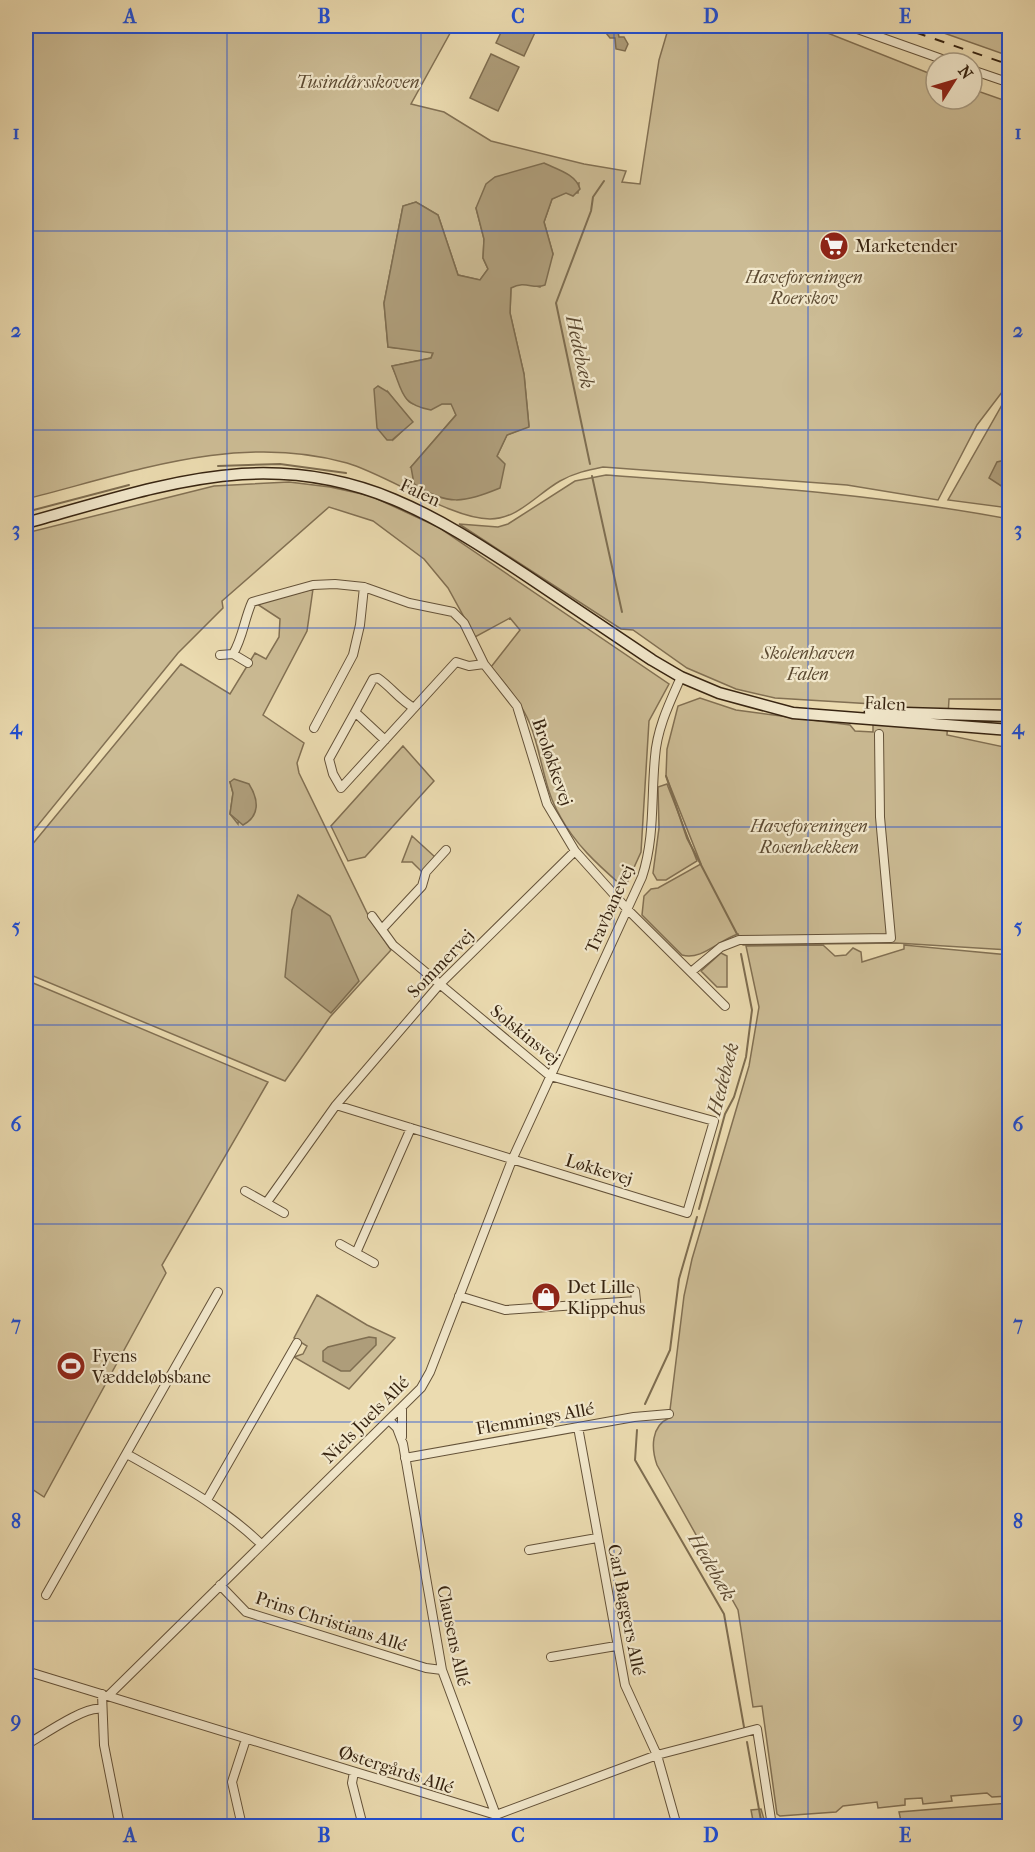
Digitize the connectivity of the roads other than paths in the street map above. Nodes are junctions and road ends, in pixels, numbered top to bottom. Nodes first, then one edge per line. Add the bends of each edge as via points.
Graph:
1 (849, 26) edge
2 (924, 53) edge
3 (984, 74) edge
4 (1010, 83) edge
5 (26, 523) edge
6 (364, 587) junction
7 (233, 654) junction
8 (220, 655) dead end
9 (248, 663) dead end
10 (484, 664) junction
11 (681, 677) junction
12 (759, 704) junction
13 (414, 708) junction
14 (355, 712) junction
15 (1010, 716) edge
16 (1010, 724) edge
17 (965, 726) junction
18 (314, 728) dead end
19 (1010, 730) edge
20 (879, 734) dead end
21 (1010, 738) edge
22 (385, 740) junction
23 (446, 850) dead end
24 (575, 851) junction
25 (628, 910) junction
26 (372, 916) dead end
27 (382, 929) junction
28 (691, 972) junction
29 (439, 985) junction
30 (725, 1006) dead end
31 (550, 1076) junction
32 (336, 1105) junction
33 (714, 1121) joint
34 (411, 1128) junction
35 (512, 1160) junction
36 (245, 1191) dead end
37 (267, 1202) junction
38 (284, 1213) dead end
39 (340, 1244) dead end
40 (356, 1253) junction
41 (374, 1263) dead end
42 (635, 1291) dead end
43 (218, 1292) dead end
44 (459, 1296) junction
45 (636, 1300) junction
46 (637, 1310) dead end
47 (297, 1343) dead end
48 (402, 1407) junction
49 (669, 1414) dead end
50 (389, 1420) junction
51 (578, 1427) junction
52 (402, 1444) junction
53 (127, 1454) junction
54 (405, 1458) junction
55 (207, 1500) junction
56 (597, 1538) junction
57 (261, 1544) junction
58 (529, 1550) dead end
59 (220, 1585) junction
60 (46, 1595) dead end
61 (616, 1646) junction
62 (551, 1657) dead end
63 (442, 1670) junction
64 (26, 1671) edge
65 (105, 1695) junction
66 (101, 1709) junction
67 (246, 1739) junction
68 (26, 1745) edge
69 (657, 1755) junction
70 (354, 1772) junction
71 (496, 1815) junction
72 (120, 1827) edge
73 (242, 1827) edge
74 (363, 1827) edge
75 (500, 1827) edge
76 (677, 1827) edge
77 (772, 1827) edge

1 - 2 street
3 - 4 street
5 - 11 street, Falen via 210,477 280,475 356,485 428,513
6 - 7 street, Broløkkevej via 313,585 252,602 242,639
6 - 10 street, Broløkkevej via 409,603 453,612 464,623
6 - 18 street via 353,655
7 - 8 street
7 - 9 street
10 - 13 street via 469,666 456,662
10 - 24 street, Broløkkevej via 517,706 547,804
11 - 12 street, Falen
11 - 25 street, Travbanevej via 664,716 657,745 648,860
12 - 15 street, Falen via 826,711
12 - 17 street, Falen via 815,716
13 - 14 street via 378,678 373,680
13 - 22 street
14 - 22 street
14 - 22 street via 329,759 341,788
16 - 17 street
17 - 19 street, Falen
17 - 21 street
20 - 28 street via 879,817 891,938 739,940 721,947
23 - 27 street via 426,872 422,886
24 - 25 street, Broløkkevej
24 - 29 street, Sommervej
25 - 28 street, Broløkkevej
25 - 31 street, Travbanevej
26 - 27 street, Solskinsvej
27 - 29 street, Solskinsvej via 393,945
28 - 30 street, Broløkkevej
29 - 31 street, Solskinsvej
29 - 32 street, Sommervej
31 - 33 street, Solskinsvej
31 - 35 street, Niels Juels Allé
32 - 34 street, Løkkevej
32 - 37 street
33 - 35 street, Løkkevej via 687,1213
34 - 35 street, Løkkevej
34 - 40 street
35 - 44 street, Niels Juels Allé
36 - 37 street
37 - 38 street
39 - 40 street
40 - 41 street
42 - 45 street
43 - 53 street
44 - 45 street via 505,1310
44 - 48 street, Niels Juels Allé via 424,1383
45 - 46 street
47 - 55 street
48 - 50 street, Niels Juels Allé
48 - 52 street, Clausens Allé
49 - 51 street, Flemmings Allé
50 - 52 street, Clausens Allé via 397,1428
50 - 57 street, Niels Juels Allé
51 - 54 street, Flemmings Allé
51 - 56 street, Carl Baggers Allé
52 - 54 street, Clausens Allé
53 - 55 street
53 - 60 street
54 - 63 street, Clausens Allé
55 - 57 street
56 - 58 street
56 - 61 street, Carl Baggers Allé
57 - 59 street, Niels Juels Allé
59 - 63 street, Prins Christians Allé via 246,1612
59 - 65 street, Niels Juels Allé
61 - 62 street
61 - 69 street, Carl Baggers Allé via 625,1685
63 - 71 street, Clausens Allé
64 - 65 street, Østergårds Allé
65 - 66 street
65 - 67 street, Østergårds Allé
66 - 68 street via 84,1712
66 - 72 street
67 - 70 street, Østergårds Allé
67 - 73 street via 232,1782
69 - 71 street
69 - 76 street, Carl Baggers Allé
69 - 77 street via 757,1729
70 - 71 street, Østergårds Allé
70 - 74 street via 352,1783
71 - 75 street, Clausens Allé

